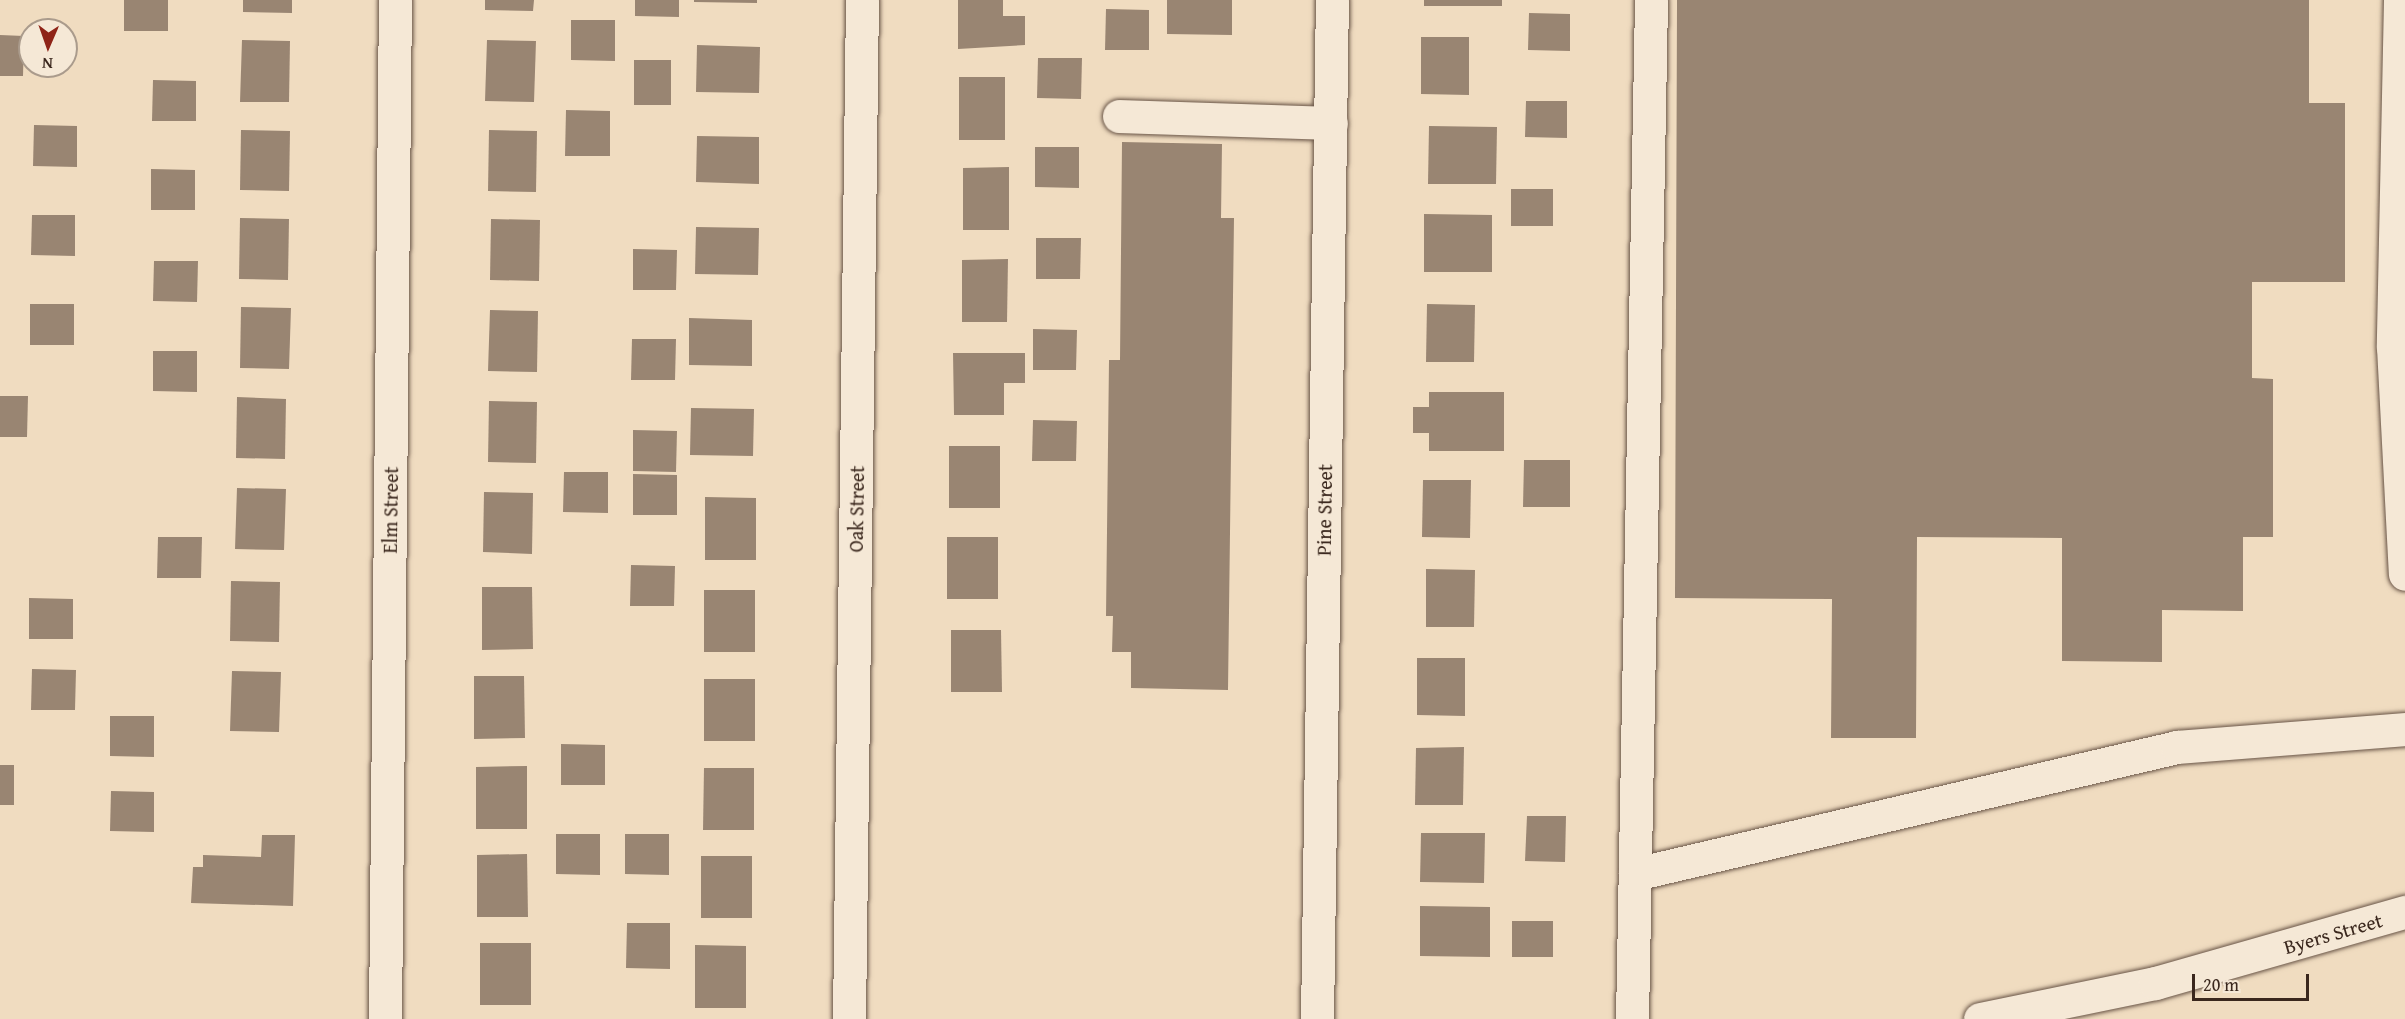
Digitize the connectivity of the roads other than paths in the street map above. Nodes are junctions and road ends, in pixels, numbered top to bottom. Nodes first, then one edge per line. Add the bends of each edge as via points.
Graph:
1 (395, 0) edge
2 (862, 0) edge
3 (1332, 0) edge
4 (1651, 0) edge
5 (2400, 0) edge
6 (1119, 116) dead end
7 (1331, 123) junction
8 (2405, 574) edge
9 (2405, 729) edge
10 (1635, 874) junction
11 (2405, 912) edge
12 (385, 1019) edge
13 (849, 1019) edge
14 (1317, 1019) edge
15 (1632, 1019) edge
16 (1980, 1019) edge

1 - 12 street, Elm Street
2 - 13 street, Oak Street
3 - 7 street, Pine Street
4 - 10 street
5 - 8 street via 2393,347
6 - 7 street
7 - 14 street, Pine Street
9 - 10 street via 2177,747
10 - 15 street
11 - 16 street, Byers Street via 2155,983

